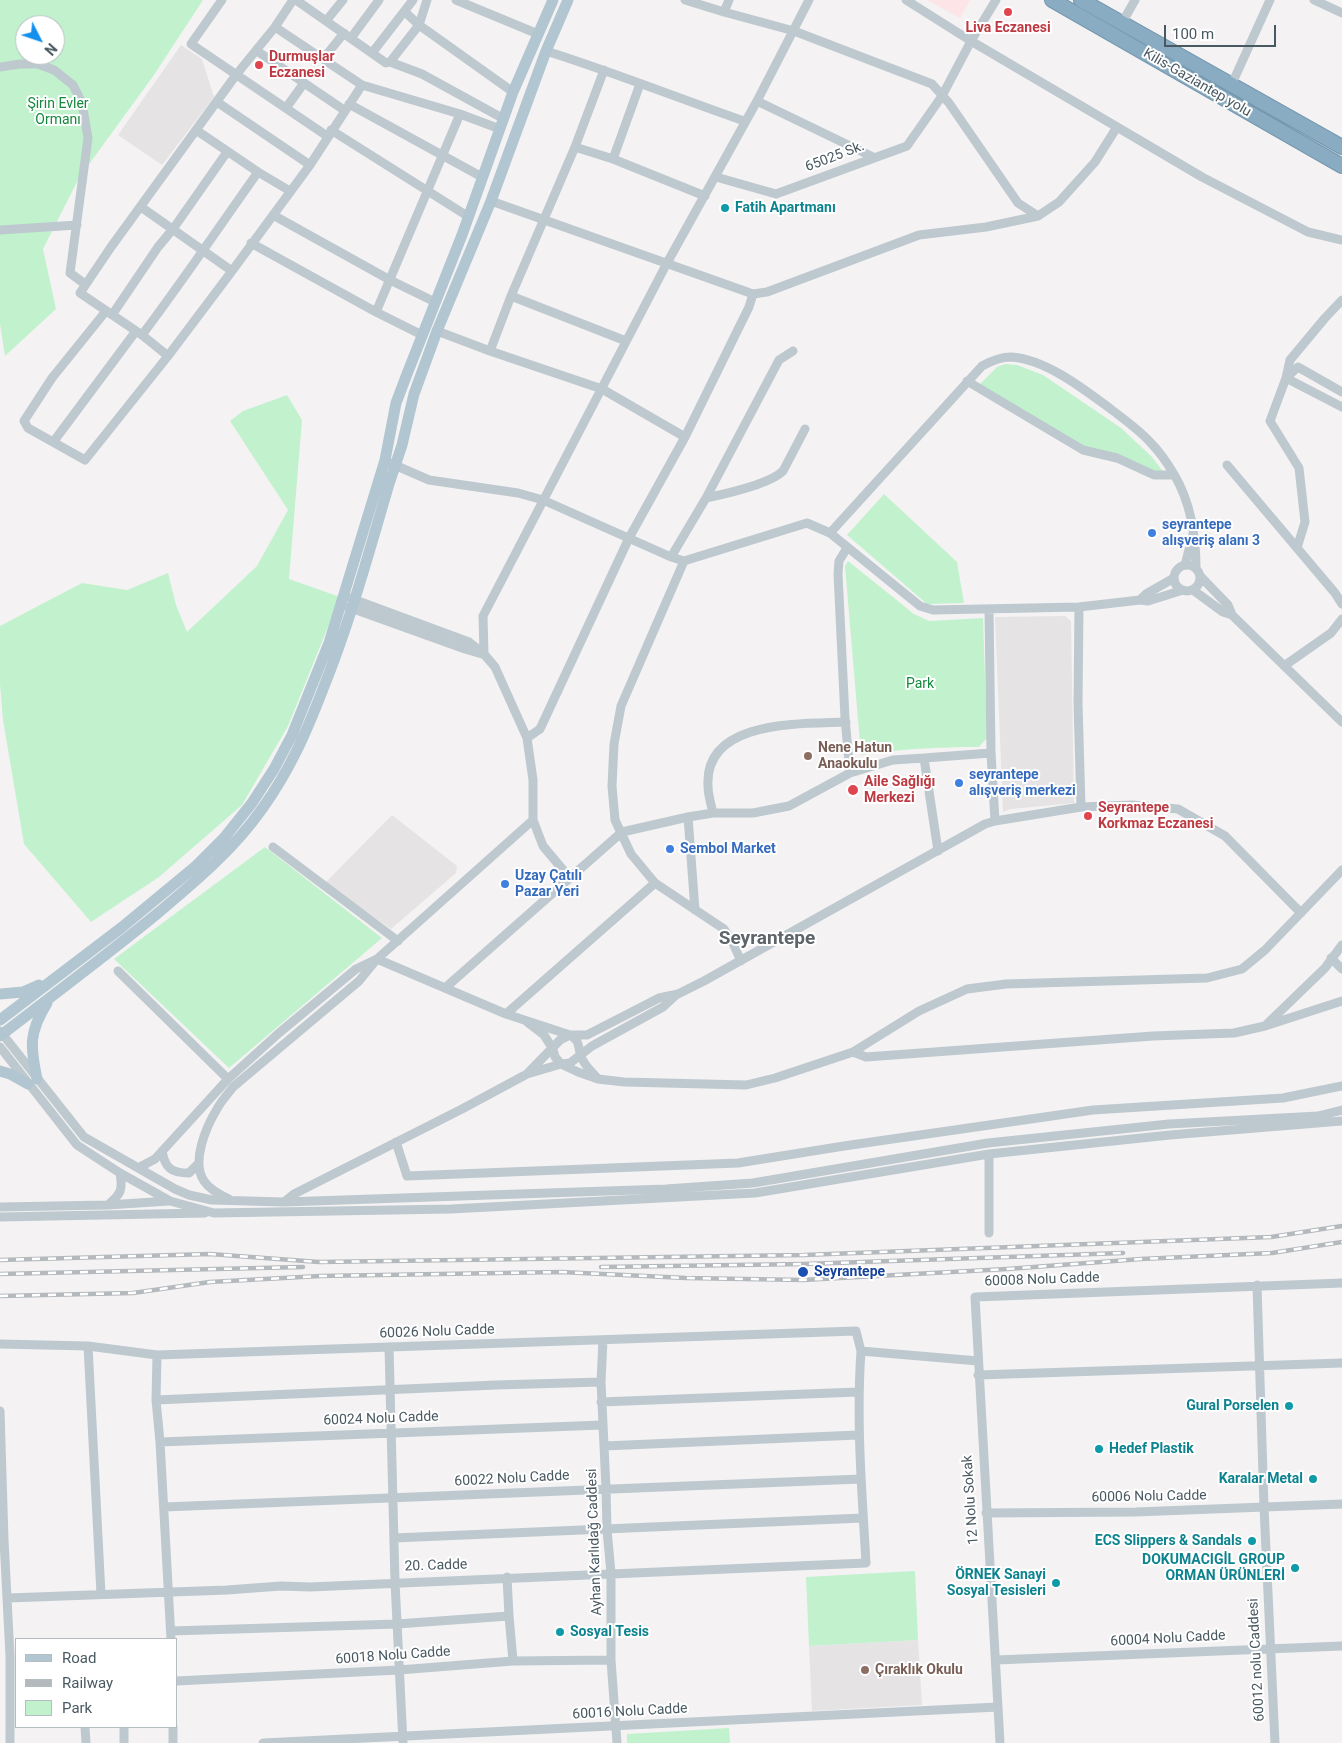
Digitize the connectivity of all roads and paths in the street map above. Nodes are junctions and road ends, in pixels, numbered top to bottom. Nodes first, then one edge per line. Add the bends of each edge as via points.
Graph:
1 (222, 0) edge
2 (343, 0) edge
3 (379, 0) edge
4 (413, 0) edge
5 (427, 0) edge
6 (456, 0) edge
7 (553, 0) edge
8 (568, 0) edge
9 (686, 0) edge
10 (729, 0) edge
11 (809, 0) edge
12 (906, 0) edge
13 (996, 0) edge
14 (1052, 0) edge
15 (1135, 0) edge
16 (1270, 0) edge
17 (1314, 0) edge
18 (298, 1) edge
19 (1085, 1) edge
20 (1324, 2) edge
21 (405, 12) junction
22 (724, 12) junction
23 (1342, 13) edge
24 (326, 21) junction
25 (1122, 23) junction
26 (418, 25) junction
27 (275, 27) junction
28 (794, 31) junction
29 (538, 34) junction
30 (348, 35) junction
31 (970, 41) junction
32 (256, 52) junction
33 (546, 52) junction
34 (372, 53) junction
35 (324, 58) junction
36 (390, 62) junction
37 (0, 66) edge
38 (604, 70) junction
39 (236, 75) junction
40 (304, 83) junction
41 (362, 84) junction
42 (640, 84) junction
43 (1231, 86) junction
44 (513, 92) junction
45 (942, 96) junction
46 (757, 101) junction
47 (217, 102) junction
48 (347, 107) junction
49 (286, 108) junction
50 (460, 114) junction
51 (744, 122) junction
52 (502, 124) junction
53 (1116, 128) junction
54 (196, 130) junction
55 (329, 133) junction
56 (575, 147) junction
57 (1342, 147) edge
58 (227, 152) junction
59 (443, 156) junction
60 (873, 157) junction
61 (613, 159) junction
62 (310, 165) junction
63 (1342, 166) edge
64 (258, 172) junction
65 (482, 177) junction
66 (716, 177) junction
67 (428, 190) junction
68 (290, 191) junction
69 (705, 196) junction
70 (491, 201) junction
71 (141, 206) junction
72 (272, 215) junction
73 (469, 216) junction
74 (1038, 216) junction
75 (543, 219) junction
76 (76, 225) junction
77 (174, 229) junction
78 (0, 230) edge
79 (1342, 240) edge
80 (251, 243) junction
81 (202, 250) junction
82 (667, 263) junction
83 (232, 271) junction
84 (390, 280) junction
85 (86, 284) junction
86 (753, 294) junction
87 (511, 296) junction
88 (1342, 300) edge
89 (435, 302) junction
90 (376, 312) junction
91 (109, 313) junction
92 (437, 331) junction
93 (139, 333) junction
94 (422, 335) junction
95 (626, 341) junction
96 (793, 351) dead end
97 (490, 352) junction
98 (168, 356) junction
99 (1286, 378) junction
100 (967, 381) junction
101 (602, 389) junction
102 (1342, 392) edge
103 (1342, 407) edge
104 (805, 429) dead end
105 (685, 437) junction
106 (54, 441) junction
107 (385, 460) junction
108 (1227, 465) dead end
109 (396, 467) junction
110 (1174, 475) junction
111 (706, 498) junction
112 (543, 500) junction
113 (830, 533) junction
114 (1193, 534) junction
115 (629, 538) junction
116 (847, 548) junction
117 (1297, 548) junction
118 (671, 557) junction
119 (684, 561) junction
120 (1185, 565) junction
121 (1198, 572) junction
122 (1174, 578) junction
123 (1183, 590) junction
124 (1193, 590) junction
125 (1140, 600) junction
126 (347, 602) junction
127 (1342, 604) edge
128 (1079, 607) junction
129 (989, 608) junction
130 (1232, 615) junction
131 (1342, 619) edge
132 (484, 654) junction
133 (1284, 666) junction
134 (846, 722) junction
135 (1342, 722) edge
136 (526, 738) junction
137 (992, 753) junction
138 (924, 758) junction
139 (850, 773) junction
140 (1081, 807) junction
141 (713, 813) junction
142 (688, 817) junction
143 (533, 820) junction
144 (995, 820) junction
145 (622, 832) junction
146 (273, 846) dead end
147 (938, 851) junction
148 (1342, 870) edge
149 (570, 877) junction
150 (655, 883) junction
151 (695, 910) junction
152 (1301, 913) junction
153 (398, 941) junction
154 (1342, 945) edge
155 (1331, 958) junction
156 (377, 959) junction
157 (741, 961) junction
158 (1342, 969) edge
159 (118, 971) dead end
160 (55, 978) junction
161 (444, 988) junction
162 (0, 994) edge
163 (678, 994) junction
164 (50, 997) junction
165 (1342, 1001) edge
166 (506, 1014) junction
167 (0, 1020) edge
168 (527, 1022) junction
169 (1264, 1026) junction
170 (1, 1033) edge
171 (570, 1036) junction
172 (0, 1047) edge
173 (553, 1049) junction
174 (854, 1052) junction
175 (581, 1056) junction
176 (561, 1064) junction
177 (0, 1071) edge
178 (527, 1074) junction
179 (228, 1079) junction
180 (598, 1079) junction
181 (33, 1082) junction
182 (1342, 1086) edge
183 (1342, 1110) edge
184 (1342, 1120) edge
185 (396, 1142) junction
186 (162, 1151) junction
187 (989, 1154) junction
188 (198, 1164) junction
189 (138, 1168) junction
190 (120, 1173) junction
191 (212, 1200) junction
192 (170, 1201) junction
193 (233, 1201) junction
194 (284, 1202) junction
195 (108, 1205) junction
196 (0, 1207) edge
197 (214, 1213) junction
198 (0, 1217) edge
199 (989, 1233) dead end
200 (1342, 1283) edge
201 (1257, 1285) junction
202 (603, 1340) junction
203 (0, 1344) edge
204 (88, 1346) junction
205 (389, 1347) junction
206 (861, 1351) junction
207 (157, 1355) junction
208 (978, 1360) junction
209 (1342, 1363) edge
210 (1260, 1365) junction
211 (978, 1375) junction
212 (600, 1382) junction
213 (391, 1390) junction
214 (858, 1392) junction
215 (156, 1400) junction
216 (602, 1402) junction
217 (0, 1411) edge
218 (602, 1425) junction
219 (392, 1432) junction
220 (858, 1435) junction
221 (160, 1442) junction
222 (604, 1446) junction
223 (861, 1479) junction
224 (606, 1488) junction
225 (393, 1499) junction
226 (1342, 1504) edge
227 (164, 1507) junction
228 (1264, 1508) junction
229 (986, 1513) junction
230 (863, 1518) junction
231 (607, 1530) junction
232 (394, 1538) junction
233 (611, 1573) junction
234 (507, 1577) junction
235 (395, 1582) junction
236 (170, 1592) junction
237 (101, 1594) junction
238 (8, 1598) junction
239 (509, 1616) junction
240 (397, 1624) junction
241 (171, 1635) edge
242 (1342, 1646) edge
243 (1271, 1648) junction
244 (611, 1660) junction
245 (996, 1660) junction
246 (513, 1661) junction
247 (400, 1670) junction
248 (178, 1681) edge
249 (12, 1684) edge
250 (998, 1707) junction
251 (617, 1727) junction
252 (85, 1728) edge
253 (124, 1728) edge
254 (173, 1728) edge
255 (466, 1738) edge
256 (403, 1740) edge
257 (10, 1743) edge
258 (86, 1743) edge
259 (124, 1743) edge
260 (173, 1743) edge
261 (263, 1743) edge
262 (617, 1743) edge
263 (1000, 1743) edge
264 (1275, 1743) edge

1 - 39 street via 190,44
2 - 24 street
3 - 30 street
4 - 21 street
5 - 26 street
6 - 29 street
7 - 29 main road
8 - 33 main road
9 - 22 street
10 - 22 street
11 - 28 street
12 - 31 street
13 - 31 street, 65025 Sk.
14 - 63 highway, Kilis-Gaziantep yolu
15 - 25 street
16 - 43 street
17 - 20 street
18 - 24 street
18 - 27 street
19 - 25 highway, Kilis-Gaziantep yolu
20 - 23 street
21 - 26 street
21 - 34 street
22 - 28 street
24 - 30 street
25 - 43 highway, Kilis-Gaziantep yolu
26 - 36 street
26 - 44 street
27 - 32 street
27 - 35 street
28 - 45 street via 932,84
28 - 46 street
29 - 44 main road
30 - 34 street
30 - 35 street
31 - 45 street, 65025 Sk.
31 - 53 street
32 - 39 street
32 - 40 street
33 - 38 street
33 - 70 main road
34 - 36 street via 386,63
35 - 41 street
36 - 52 street via 422,74
37 - 76 street via 38,64 73,84 82,103 88,138
38 - 42 street
38 - 56 street
39 - 47 street
39 - 49 street
40 - 48 street
40 - 49 street
41 - 48 street
41 - 50 street
42 - 51 street
42 - 61 street
43 - 57 highway, Kilis-Gaziantep yolu
44 - 52 main road
45 - 60 street, 65025 Sk. via 907,146
45 - 74 street via 950,103 1018,204
46 - 51 street
46 - 60 street
47 - 54 street
47 - 62 street
48 - 55 street
48 - 59 street
49 - 55 street
50 - 52 street
50 - 59 street
51 - 66 street
52 - 65 main road
53 - 74 street via 1095,162 1059,202
53 - 79 street via 1308,232
54 - 58 street
54 - 71 street
55 - 62 street
55 - 67 street
56 - 61 street
56 - 75 street
58 - 64 street
58 - 77 street
59 - 65 street
59 - 67 street
60 - 66 street, 65025 Sk. via 776,194
61 - 69 street
62 - 68 street
64 - 68 street
64 - 81 street
65 - 73 main road
66 - 69 street
67 - 73 street
67 - 84 street
68 - 72 street
69 - 82 street
70 - 75 street
70 - 92 main road
71 - 77 street
71 - 85 street
72 - 80 street
72 - 84 street
73 - 89 main road
74 - 86 street via 986,227 919,235 768,292
75 - 82 street
75 - 87 street
76 - 78 street
76 - 85 street via 70,273
77 - 81 street
77 - 91 street
80 - 83 street
80 - 90 street
81 - 83 street
81 - 93 street via 176,291
82 - 86 street
82 - 95 street
83 - 98 street
84 - 89 street
84 - 90 street
85 - 91 street via 80,293
86 - 105 street
87 - 95 street
87 - 97 street
88 - 99 street via 1290,360
89 - 94 main road
90 - 94 street
91 - 93 street
91 - 106 street via 52,378 24,421 28,428
92 - 97 street
92 - 109 main road via 414,394
93 - 98 street
93 - 106 street
94 - 107 main road via 396,403
95 - 101 street
96 - 111 street via 779,360
97 - 101 street
98 - 106 street via 85,460
99 - 102 street via 1298,368
99 - 103 street
99 - 117 street via 1270,421 1299,468 1305,522
100 - 110 street via 1083,450 1117,458 1154,475
100 - 110 street via 982,366 1002,358 1022,359 1049,368 1078,385 1136,429 1162,456
100 - 113 street
101 - 105 street
101 - 112 street
104 - 111 street via 780,475
105 - 115 street
107 - 109 street
107 - 126 main road
108 - 117 street
109 - 112 street via 428,480 518,493
109 - 126 main road
110 - 114 street via 1186,500
111 - 118 street
112 - 115 street
112 - 132 street via 483,616
113 - 116 street
113 - 119 street via 807,523
114 - 120 street
114 - 121 street
115 - 118 street
115 - 136 street via 540,729
116 - 129 street via 920,606 933,610
116 - 134 street via 838,561
117 - 127 street
118 - 119 street
119 - 145 street via 621,706 614,744 612,786 615,820
120 - 121 street
120 - 122 street via 1177,569
121 - 124 street via 1198,584
121 - 130 street via 1228,605
122 - 123 street via 1176,585
122 - 125 street
123 - 124 street
123 - 125 street via 1148,601
124 - 130 street
125 - 128 street
126 - 132 street
126 - 160 main road via 292,735 252,803 196,866
126 - 164 main road via 340,647 303,740 262,810 204,875
128 - 129 street
128 - 140 street
129 - 137 street
130 - 133 street
131 - 133 street via 1331,633
132 - 136 street via 495,667
133 - 135 street
134 - 139 street
134 - 141 street via 768,727 745,733 727,743 715,756 710,768 708,785
136 - 143 street via 534,780
137 - 138 street
137 - 144 street
138 - 139 street via 893,760
138 - 147 street
139 - 141 street via 788,806 753,813
140 - 144 street
140 - 152 street via 1132,805 1178,809 1225,836
141 - 142 street
142 - 145 street
142 - 151 street
143 - 149 street via 543,846
143 - 153 street
144 - 147 street
145 - 149 street
145 - 150 street via 631,854
146 - 153 street
147 - 157 street
148 - 152 street
149 - 161 street
150 - 151 street
150 - 166 street
151 - 157 street via 724,929
152 - 174 street via 1242,969 1207,978 1006,984 967,989 919,1011
153 - 156 street
154 - 155 street
155 - 158 street
155 - 169 street
156 - 161 street
156 - 179 street via 356,969
156 - 188 street via 359,981 233,1087 217,1108 202,1142
157 - 163 street
159 - 179 street
160 - 162 main road via 23,992
160 - 167 main road
161 - 166 street
163 - 171 street via 659,998 587,1035
163 - 175 street via 663,1007 592,1046
164 - 170 main road
164 - 181 main road via 32,1037
165 - 169 street
166 - 168 street
168 - 171 street
168 - 173 street via 544,1036
169 - 174 street via 1234,1033 866,1057
170 - 181 street
171 - 173 street via 560,1040
171 - 175 street via 580,1047
172 - 181 street
173 - 176 street via 554,1057
173 - 178 street
174 - 180 street via 746,1085
175 - 176 street
175 - 180 street
176 - 178 street
176 - 180 street
177 - 181 main road
178 - 185 street
179 - 186 street
181 - 189 street via 84,1137
181 - 190 street via 77,1145
182 - 185 street via 1284,1098 1093,1110 738,1163 407,1176
183 - 194 street via 1318,1116 1170,1124 988,1143 753,1183
184 - 187 street
185 - 194 street
186 - 188 street via 164,1162 179,1173 189,1173
186 - 189 street
187 - 197 street via 756,1193 451,1209
187 - 199 street
188 - 193 street via 204,1181 215,1192
189 - 191 street via 190,1195
190 - 192 street
190 - 195 street via 122,1186 118,1196
191 - 192 street
191 - 193 street
192 - 195 street
192 - 197 street
193 - 194 street
195 - 196 street
197 - 198 street
200 - 201 street, 60008 Nolu Cadde
201 - 208 street, 60008 Nolu Cadde via 974,1297
201 - 210 street, 60012 nolu Caddesi
202 - 205 street, 60026 Nolu Cadde
202 - 206 street, 60026 Nolu Cadde via 856,1331
202 - 212 street, Ayhan Karlıdağ Caddesi
203 - 204 street, 60026 Nolu Cadde
204 - 207 street, 60026 Nolu Cadde
204 - 237 street
205 - 207 street, 60026 Nolu Cadde
205 - 213 street
206 - 208 street
206 - 214 street
207 - 215 street
208 - 211 street, 60008 Nolu Cadde
209 - 210 street
210 - 211 street
210 - 228 street, 60012 nolu Caddesi
211 - 229 street, 12 Nolu Sokak
212 - 213 street
212 - 216 street, Ayhan Karlıdağ Caddesi
213 - 215 street
213 - 219 street
214 - 216 street
214 - 220 street
215 - 221 street
216 - 218 street, Ayhan Karlıdağ Caddesi
217 - 238 street
218 - 219 street, 60024 Nolu Cadde
218 - 222 street, Ayhan Karlıdağ Caddesi
219 - 221 street, 60024 Nolu Cadde
219 - 225 street
220 - 222 street
220 - 223 street
221 - 227 street
222 - 224 street, Ayhan Karlıdağ Caddesi
223 - 224 street, 60022 Nolu Cadde
223 - 230 street
224 - 225 street, 60022 Nolu Cadde
224 - 231 street, Ayhan Karlıdağ Caddesi
225 - 227 street, 60022 Nolu Cadde
225 - 232 street
226 - 228 street, 60006 Nolu Cadde
227 - 236 street
228 - 229 street, 60006 Nolu Cadde
228 - 243 street, 60012 nolu Caddesi
229 - 245 street, 12 Nolu Sokak
230 - 231 street
230 - 233 street, 20. Cadde via 866,1563
231 - 232 street
231 - 233 street, Ayhan Karlıdağ Caddesi
232 - 235 street
233 - 234 street, 20. Cadde
233 - 244 street, Ayhan Karlıdağ Caddesi
234 - 235 street, 20. Cadde
234 - 239 street
235 - 236 street, 20. Cadde
235 - 240 street
236 - 237 street, 20. Cadde
236 - 241 street
237 - 238 street, 20. Cadde
238 - 249 street
239 - 240 street
239 - 246 street
240 - 241 street
240 - 247 street
242 - 243 street, 60004 Nolu Cadde
243 - 245 street, 60004 Nolu Cadde
243 - 264 street, 60012 nolu Caddesi
244 - 246 street, 60018 Nolu Cadde
244 - 251 street, Ayhan Karlıdağ Caddesi
245 - 250 street, 12 Nolu Sokak
246 - 247 street, 60018 Nolu Cadde
247 - 248 street, 60018 Nolu Cadde
247 - 256 street
249 - 257 street
250 - 251 street, 60016 Nolu Cadde
250 - 263 street, 12 Nolu Sokak
251 - 255 street, 60016 Nolu Cadde
251 - 262 street, Ayhan Karlıdağ Caddesi
252 - 258 street
253 - 259 street
254 - 260 street
255 - 256 street, 60016 Nolu Cadde
256 - 261 street, 60016 Nolu Cadde

